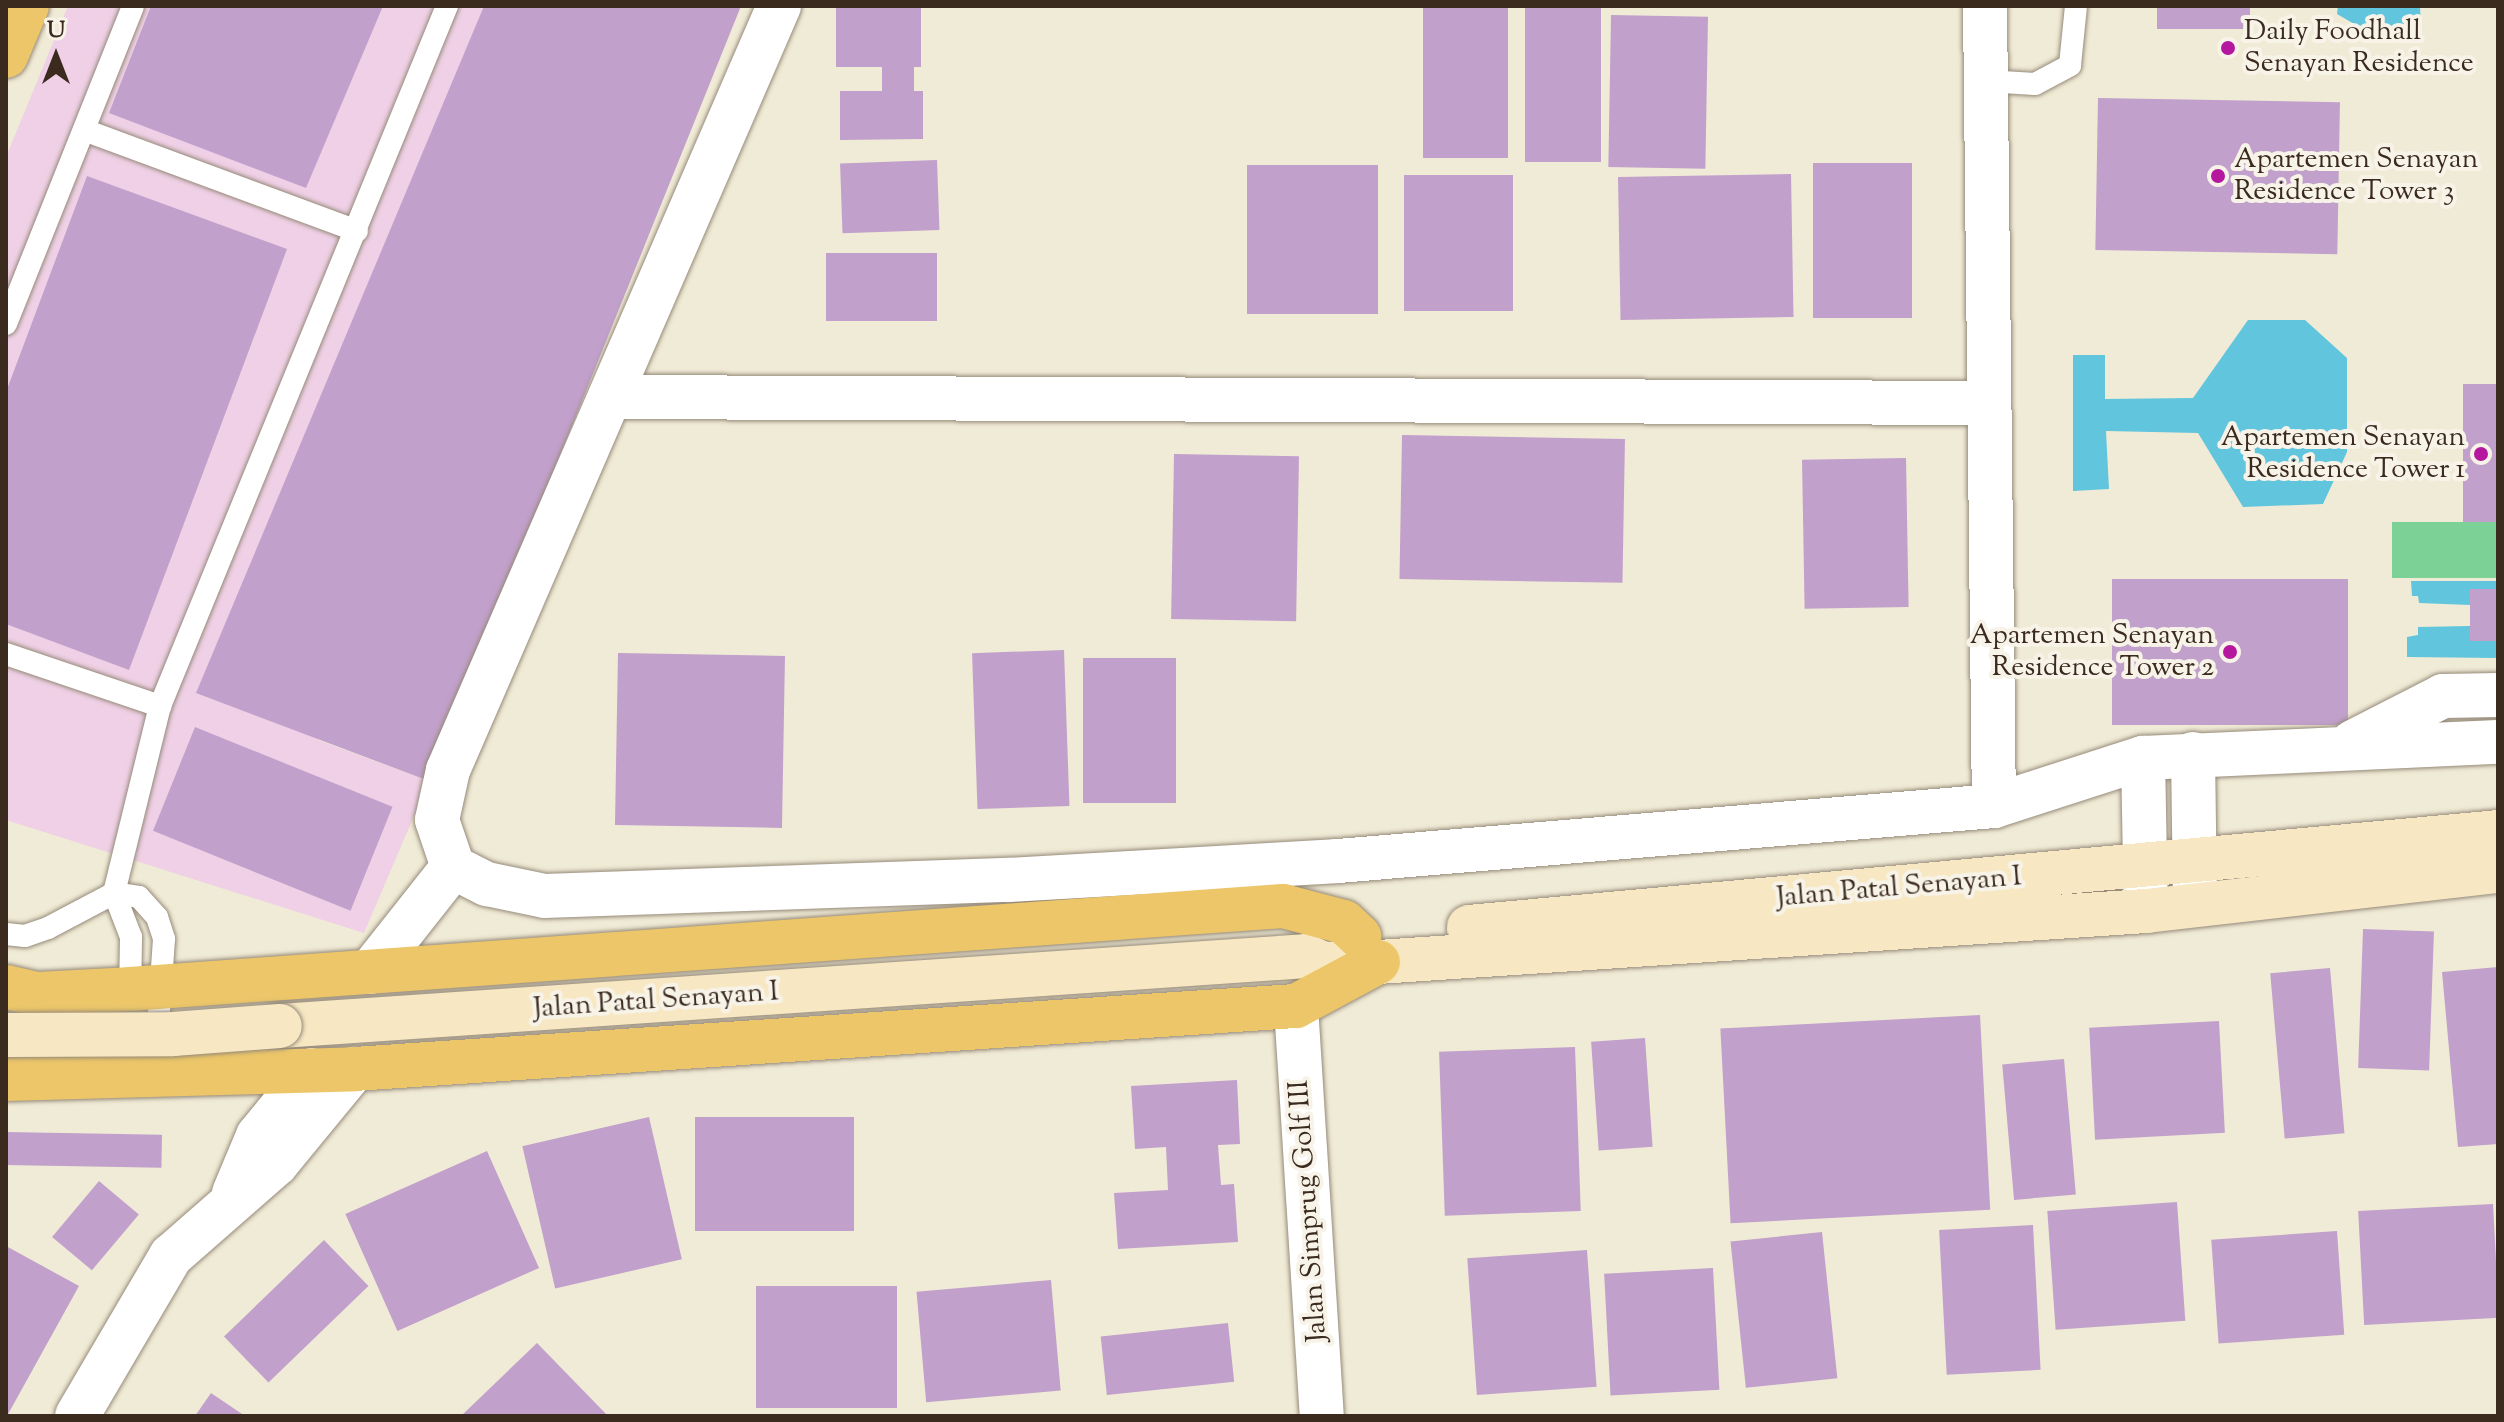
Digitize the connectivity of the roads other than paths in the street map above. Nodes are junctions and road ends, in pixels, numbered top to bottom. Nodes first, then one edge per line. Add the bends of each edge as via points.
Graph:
1 (27, 6) edge
2 (133, 6) edge
3 (447, 6) edge
4 (779, 6) edge
5 (1985, 6) edge
6 (2076, 6) edge
7 (6, 56) edge
8 (1986, 81) junction
9 (84, 130) junction
10 (357, 231) junction
11 (6, 324) edge
12 (610, 397) junction
13 (1989, 403) junction
14 (6, 654) edge
15 (2498, 695) edge
16 (160, 706) junction
17 (2498, 742) edge
18 (2340, 748) junction
19 (2193, 754) junction
20 (2143, 758) junction
21 (1994, 806) junction
22 (2498, 832) edge
23 (453, 867) junction
24 (2146, 867) junction
25 (2498, 871) edge
26 (2194, 883) junction
27 (114, 893) junction
28 (2146, 911) junction
29 (6, 934) edge
30 (1368, 949) junction
31 (370, 972) junction
32 (6, 987) edge
33 (146, 988) junction
34 (1296, 1006) junction
35 (6, 1035) edge
36 (333, 1070) junction
37 (138, 1078) junction
38 (6, 1079) edge
39 (77, 1416) edge
40 (1322, 1416) edge

1 - 7 highway
2 - 9 lane
3 - 10 lane
4 - 12 street
5 - 8 street
6 - 8 lane via 2070,65 2035,84
8 - 13 street
9 - 10 lane
9 - 11 lane
10 - 16 lane
12 - 13 street
12 - 23 street via 448,770 437,820
13 - 21 street
14 - 16 lane
15 - 18 street via 2443,696
16 - 27 lane
17 - 18 street
18 - 19 street
19 - 20 street
19 - 26 street
20 - 21 street
20 - 24 street
21 - 23 street via 1338,861 1009,880 545,896 487,884
22 - 26 main road, Jalan Patal Senayan I
23 - 31 street
24 - 26 main road, Jalan Patal Senayan I
24 - 28 street
24 - 30 main road, Jalan Patal Senayan I
25 - 26 main road, Jalan Patal Senayan I
26 - 28 main road, Jalan Patal Senayan I
27 - 29 lane via 48,928 25,936
27 - 33 lane
27 - 33 lane via 139,897 157,917 164,939
28 - 30 main road, Jalan Patal Senayan I
30 - 31 highway via 1344,922 1283,906
30 - 34 highway
30 - 35 main road, Jalan Patal Senayan I, bridge via 1323,964 1290,957 173,1034
31 - 33 highway
32 - 33 highway via 36,994
33 - 37 lane
33 - 37 lane
34 - 36 highway
34 - 40 street, Jalan Simprug Golf III
36 - 37 highway
36 - 39 street via 276,1164 171,1256
37 - 38 highway

